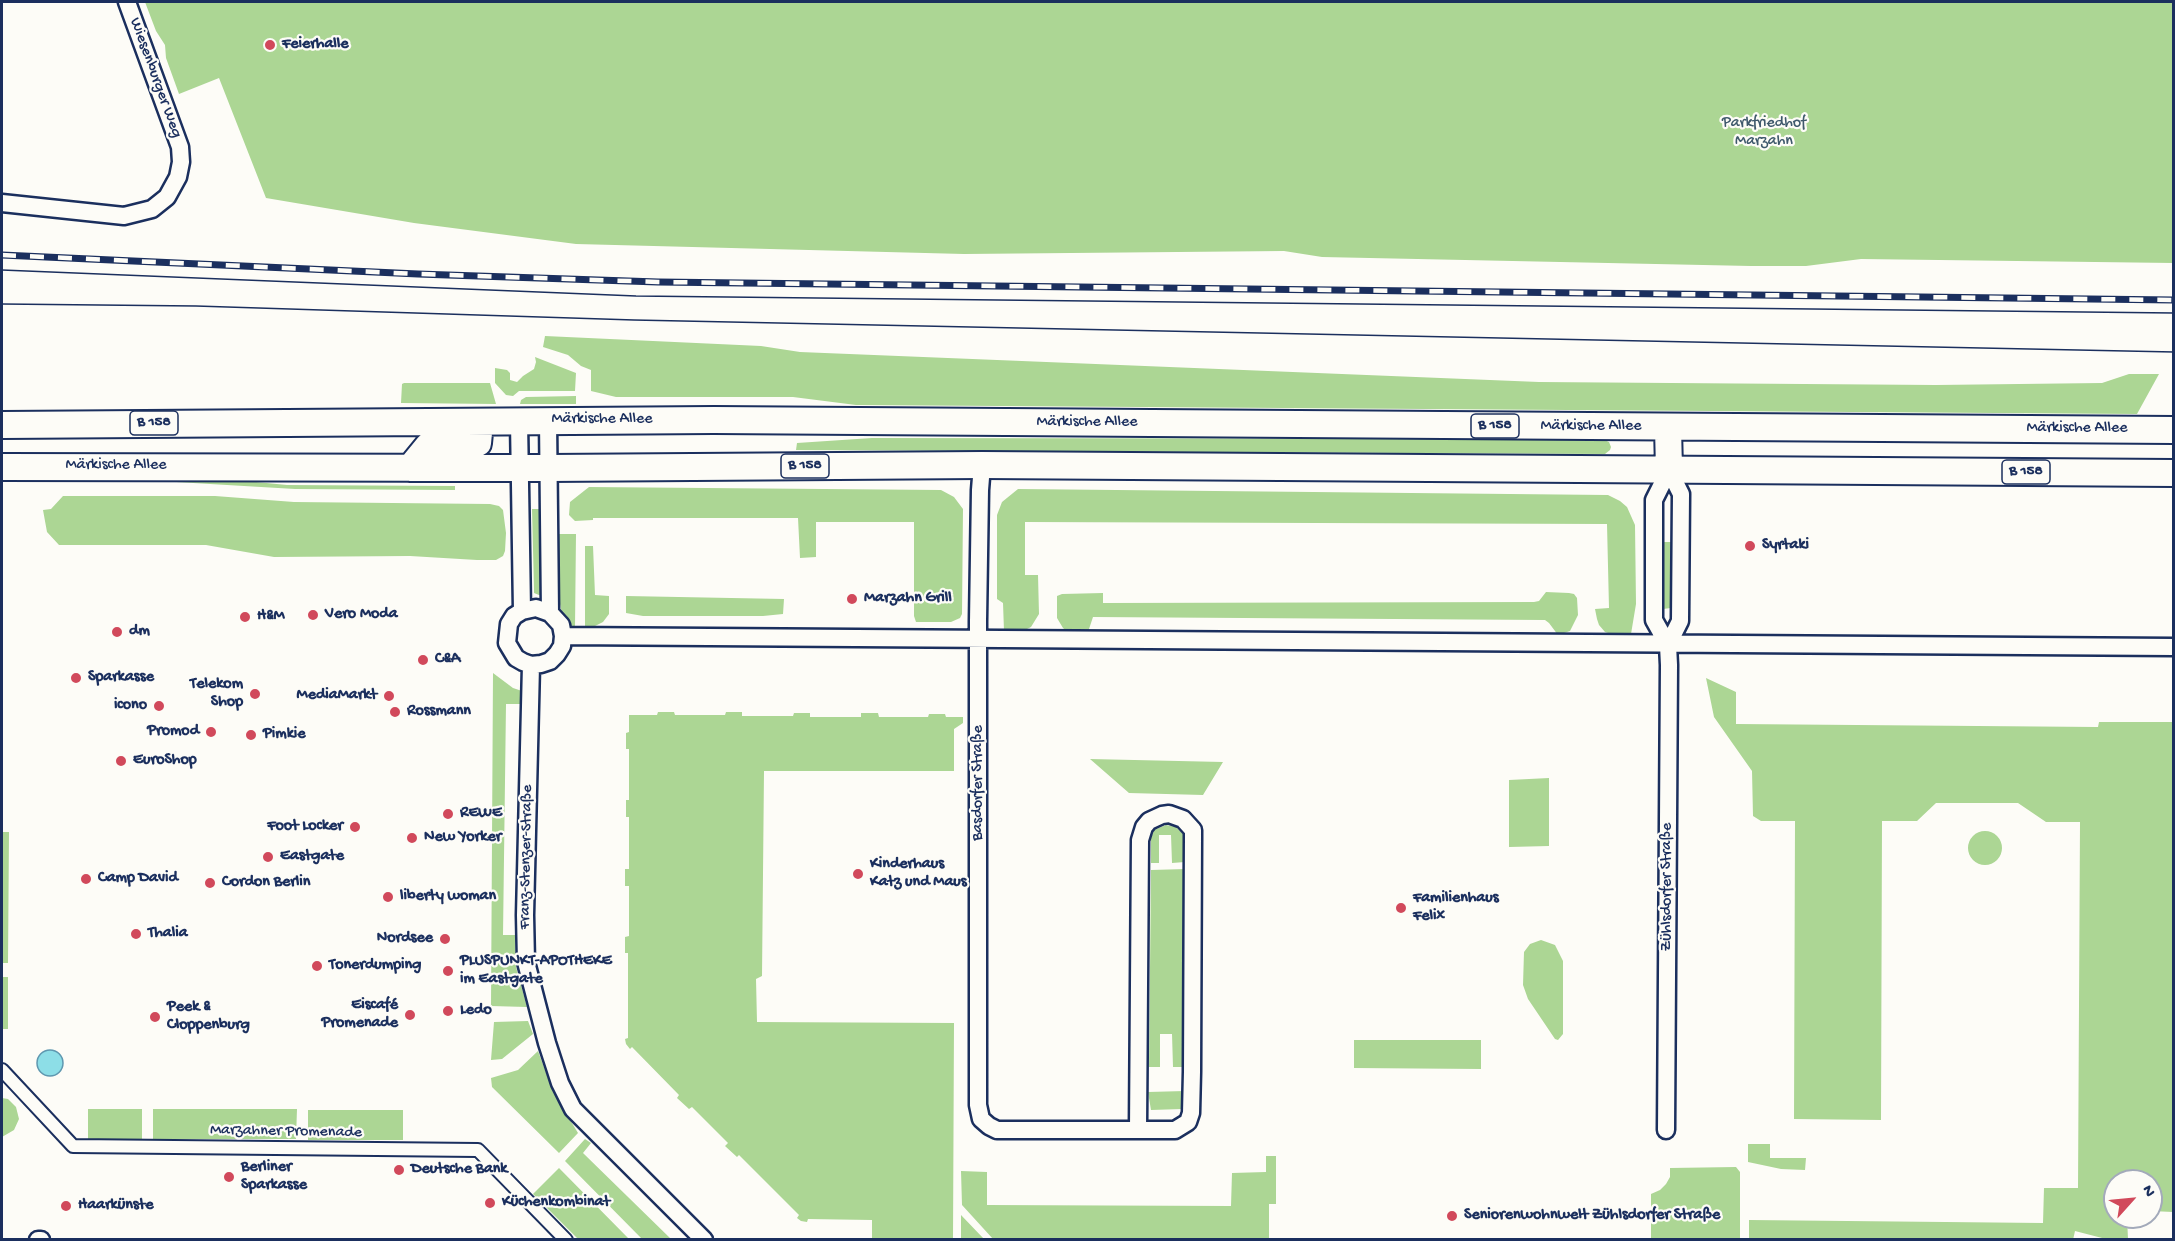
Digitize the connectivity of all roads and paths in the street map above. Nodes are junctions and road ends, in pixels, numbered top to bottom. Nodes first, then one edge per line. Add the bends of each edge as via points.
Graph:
1 (127, 2) edge
2 (2, 203) edge
3 (548, 420) junction
4 (519, 421) junction
5 (480, 422) junction
6 (2, 425) edge
7 (1668, 427) junction
8 (2174, 430) edge
9 (982, 465) junction
10 (2, 467) edge
11 (410, 468) junction
12 (520, 468) junction
13 (548, 468) junction
14 (1669, 470) junction
15 (2174, 473) edge
16 (522, 611) junction
17 (550, 613) junction
18 (563, 636) junction
19 (979, 639) junction
20 (1668, 645) junction
21 (2174, 647) edge
22 (531, 665) junction
23 (2, 1070) edge
24 (1138, 1129) junction
25 (1666, 1130) dead end
26 (566, 1239) edge
27 (704, 1239) edge

1 - 2 street, Wiesenburger Weg via 180,147 178,177 167,197 152,209 124,216
3 - 4 main road, Märkische Allee / B 158
3 - 7 main road, Märkische Allee / B 158
3 - 13 street
4 - 5 main road, Märkische Allee / B 158
4 - 12 street
5 - 6 main road, Märkische Allee / B 158
5 - 11 main road via 478,443 428,446
7 - 8 main road, Märkische Allee / B 158
7 - 14 main road
9 - 13 main road, Märkische Allee / B 158
9 - 14 main road, Märkische Allee / B 158
9 - 19 street, Basdorfer Straße
10 - 11 main road, Märkische Allee / B 158
11 - 12 main road, Märkische Allee / B 158
12 - 13 main road, Märkische Allee / B 158
12 - 16 street
13 - 17 street
14 - 15 main road, Märkische Allee / B 158
14 - 20 street, Zühlsdorfer Straße via 1681,494 1680,621
14 - 20 street, Zühlsdorfer Straße via 1653,500 1654,620
16 - 17 street via 536,608
16 - 22 street via 509,624 507,643 516,658
17 - 18 street via 561,625
18 - 19 street
18 - 22 street via 562,645 550,661
19 - 20 street
19 - 24 street, Basdorfer Straße via 981,1119 998,1130
20 - 21 street
20 - 25 street, Zühlsdorfer Straße
22 - 27 street, Franz-Stenzer-Straße via 526,962 547,1043 573,1109
23 - 26 street, Marzahner Promenade via 73,1146 478,1150
24 - 24 street, Basdorfer Straße via 1175,1130 1188,1122 1191,1113 1193,830 1183,819 1169,814 1149,821 1140,840

